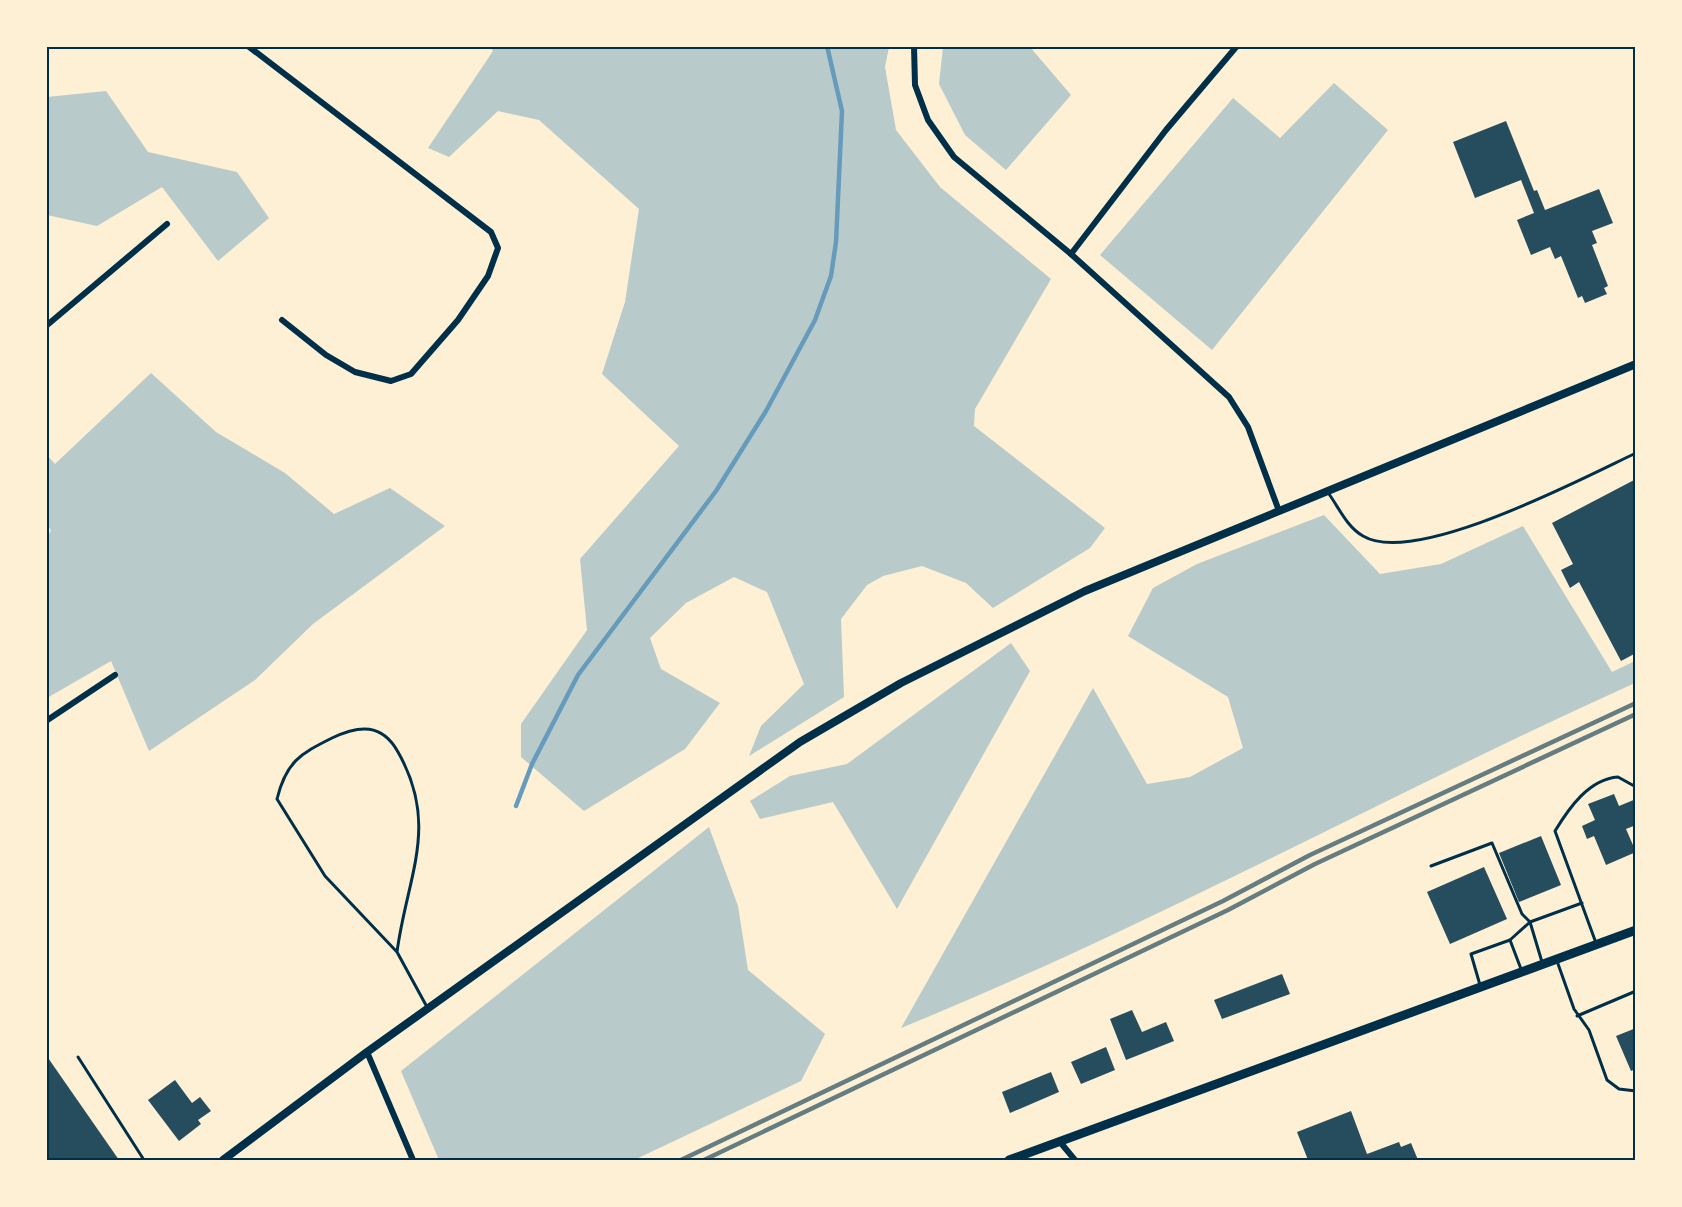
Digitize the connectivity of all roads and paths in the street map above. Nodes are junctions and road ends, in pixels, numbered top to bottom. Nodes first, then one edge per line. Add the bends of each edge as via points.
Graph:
1 (248, 46) edge
2 (914, 46) edge
3 (1237, 46) edge
4 (167, 224) dead end
5 (1071, 254) junction
6 (282, 320) dead end
7 (46, 326) edge
8 (1635, 364) edge
9 (1635, 453) edge
10 (1326, 490) junction
11 (1279, 511) junction
12 (115, 675) dead end
13 (46, 721) edge
14 (1635, 787) edge
15 (1431, 866) dead end
16 (1582, 903) junction
17 (1530, 922) junction
18 (1635, 930) edge
19 (1510, 940) junction
20 (1597, 945) junction
21 (397, 952) junction
22 (1556, 960) junction
23 (1543, 964) junction
24 (1522, 972) junction
25 (1481, 987) junction
26 (1635, 991) edge
27 (428, 1008) junction
28 (1577, 1016) junction
29 (368, 1052) junction
30 (78, 1056) dead end
31 (1635, 1090) edge
32 (1635, 1136) edge
33 (1060, 1142) junction
34 (1635, 1147) edge
35 (144, 1161) edge
36 (223, 1161) edge
37 (413, 1161) edge
38 (1009, 1161) edge
39 (1075, 1161) edge

1 - 6 street via 484,226 498,248 488,276 458,320 411,374 391,381 355,372
2 - 5 street via 915,85 928,120 954,157
3 - 5 street via 1166,130
4 - 7 street
5 - 11 street via 1229,397 1248,427
8 - 10 street
9 - 10 lane via 1546,497 1428,540 1385,544 1364,537 1352,528
10 - 11 street
11 - 27 street via 1085,591 901,683 820,730
12 - 13 street
14 - 16 lane via 1618,777 1599,781 1580,797 1556,831
15 - 17 lane via 1492,843 1521,914
16 - 17 lane
16 - 20 lane
17 - 19 lane
17 - 23 lane
18 - 20 main road
19 - 24 lane
19 - 25 lane via 1470,954
20 - 22 main road
21 - 21 lane via 325,876 276,799 282,775 307,751 348,731 374,728 392,740 418,799 417,861
21 - 27 lane
22 - 23 main road
22 - 28 lane
23 - 24 main road
24 - 25 main road
25 - 33 main road
26 - 28 lane
27 - 29 street
28 - 31 lane via 1589,1030 1607,1080 1619,1089
29 - 36 street
29 - 37 street
30 - 35 lane
32 - 34 lane
33 - 38 main road
33 - 39 street

